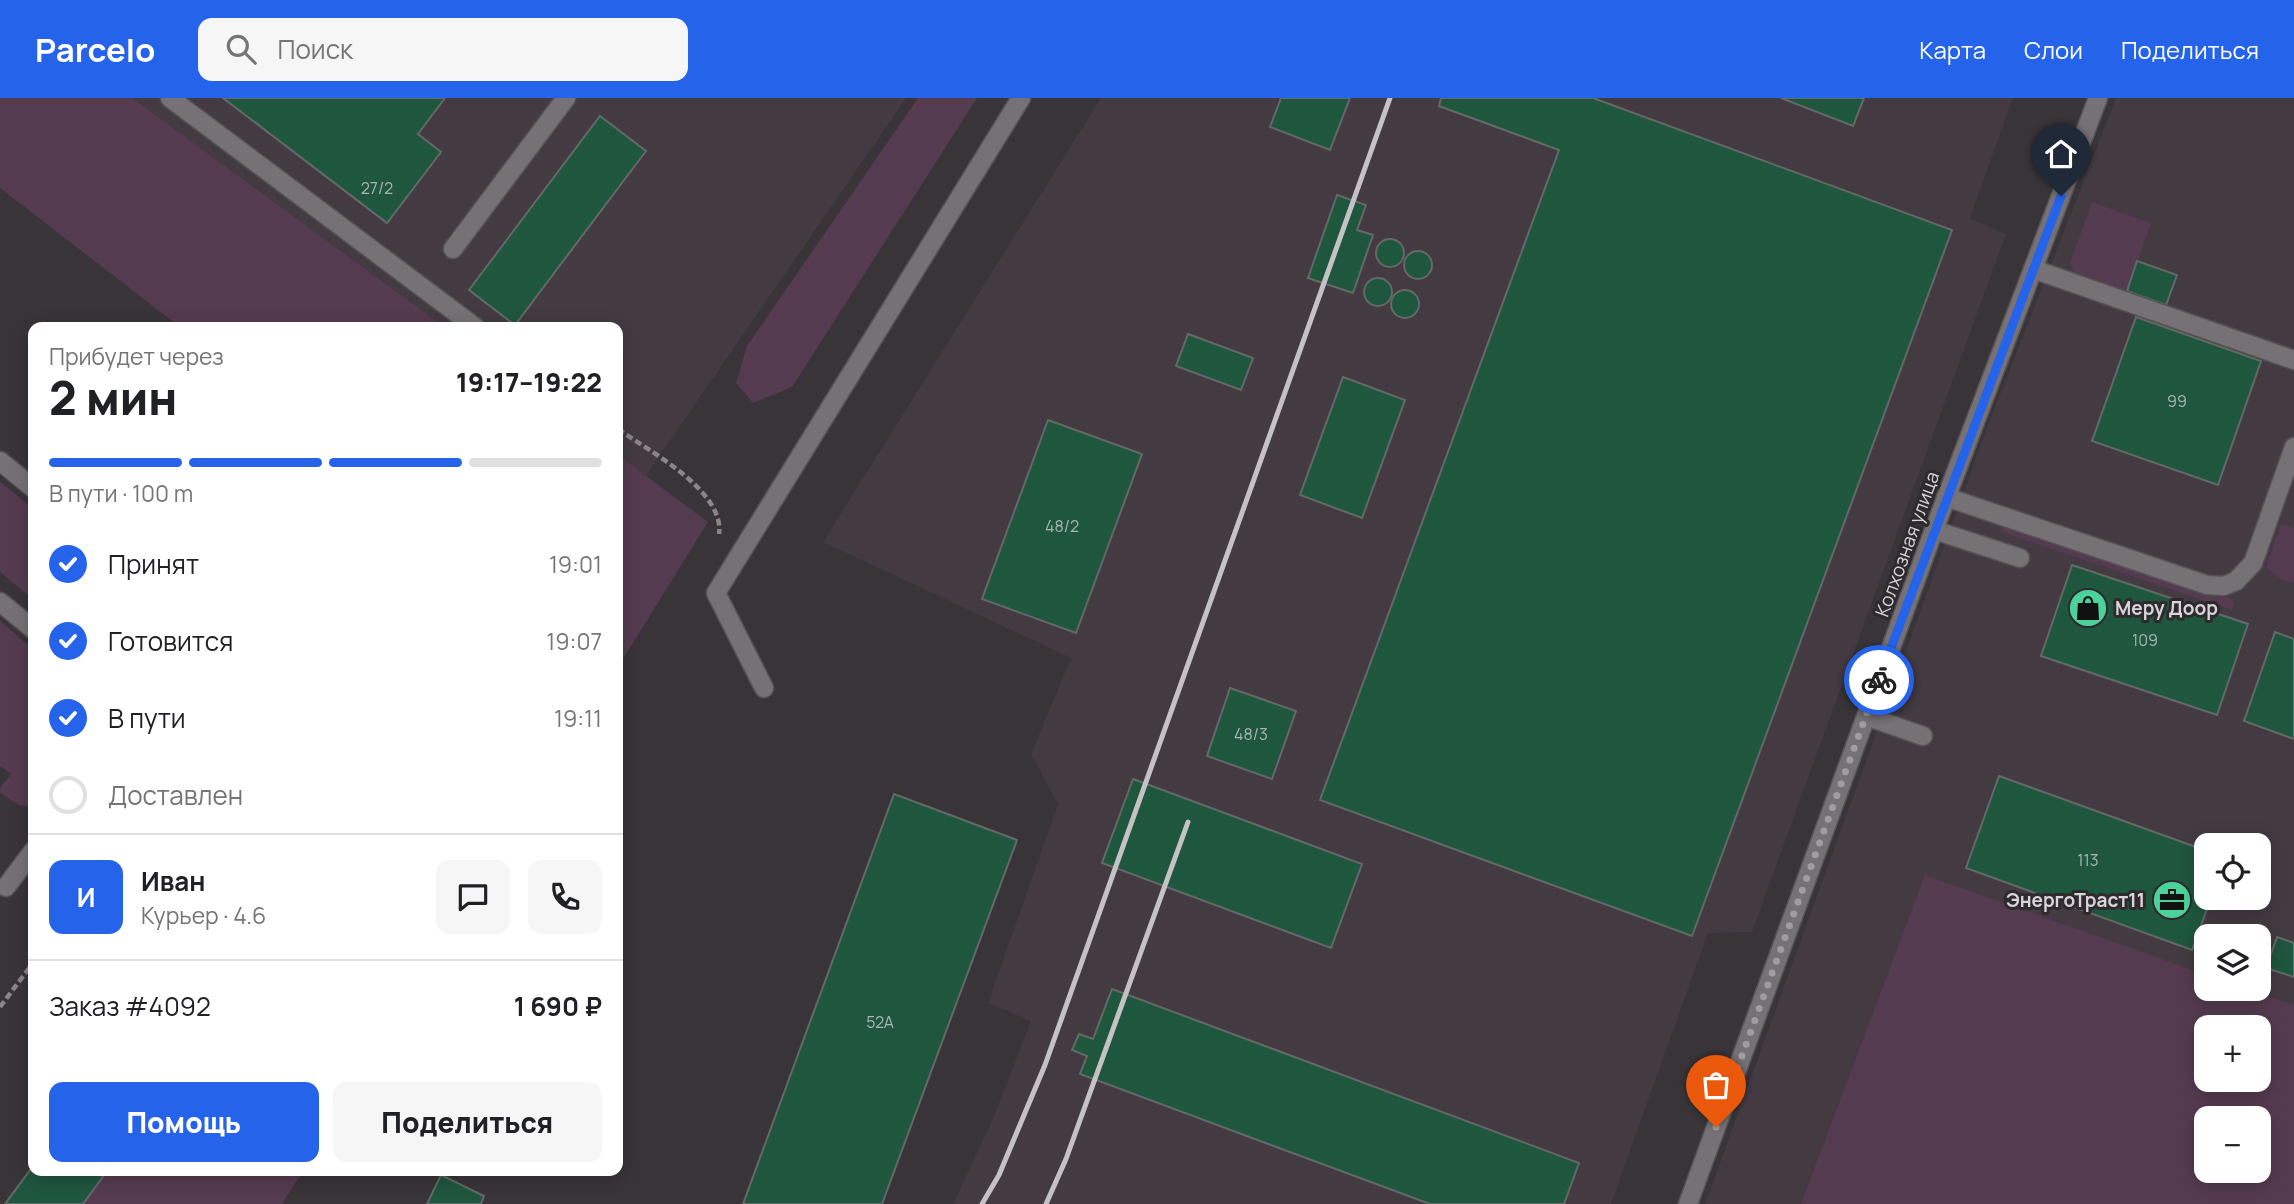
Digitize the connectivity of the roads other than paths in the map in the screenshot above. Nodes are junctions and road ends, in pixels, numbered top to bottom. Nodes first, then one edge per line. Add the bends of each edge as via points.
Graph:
1 (170, 98) edge
2 (566, 98) edge
3 (1021, 98) edge
4 (2098, 98) edge
5 (453, 249) dead end
6 (2033, 269) junction
7 (468, 322) edge
8 (2294, 360) edge
9 (2294, 447) edge
10 (0, 461) edge
11 (28, 484) edge
12 (1946, 497) junction
13 (1934, 530) junction
14 (2020, 558) dead end
15 (0, 602) edge
16 (28, 625) edge
17 (764, 688) dead end
18 (1866, 716) junction
19 (1923, 736) dead end
20 (28, 858) edge
21 (6, 887) dead end
22 (1688, 1204) edge

1 - 7 street
2 - 5 street
3 - 17 street via 716,593
4 - 6 street, Колхозная улица
6 - 8 street
6 - 12 street, Колхозная улица
9 - 12 street via 2253,563 2236,581 2224,586 2207,585
10 - 11 street
12 - 13 street, Колхозная улица
13 - 14 street
13 - 18 street, Колхозная улица
15 - 16 street
18 - 19 street
18 - 22 street, Колхозная улица
20 - 21 street

